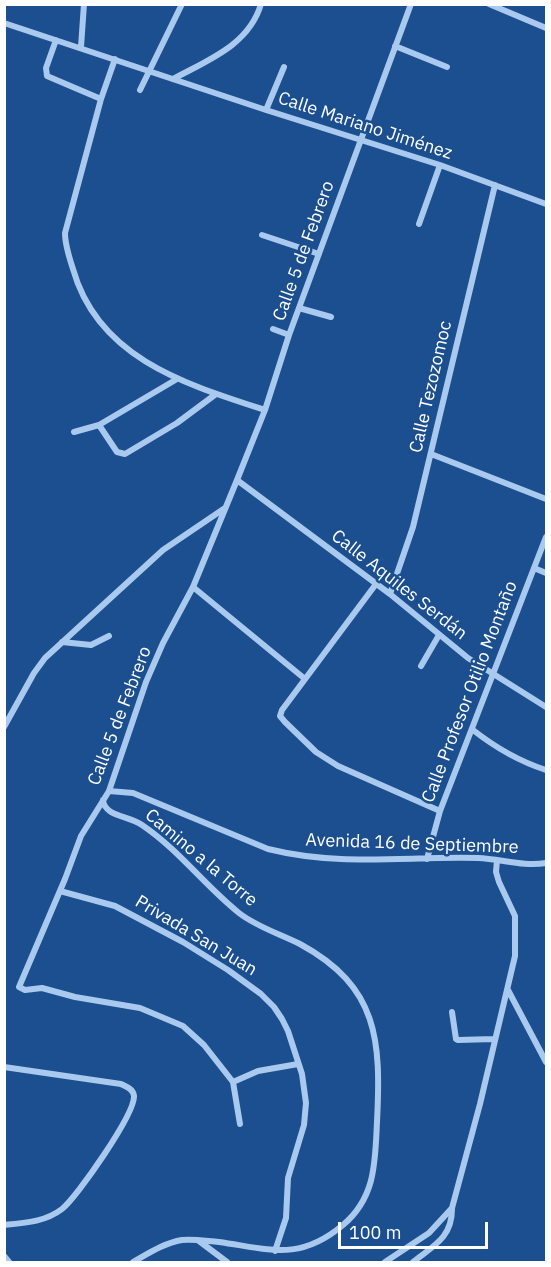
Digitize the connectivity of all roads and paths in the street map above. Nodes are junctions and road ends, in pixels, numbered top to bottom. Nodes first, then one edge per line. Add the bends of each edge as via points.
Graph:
1 (84, 4) edge
2 (182, 4) edge
3 (261, 4) edge
4 (411, 4) edge
5 (489, 4) edge
6 (4, 23) edge
7 (546, 28) edge
8 (56, 40) junction
9 (395, 46) junction
10 (81, 47) junction
11 (115, 59) junction
12 (284, 67) dead end
13 (447, 67) dead end
14 (148, 70) junction
15 (173, 79) junction
16 (140, 90) dead end
17 (101, 99) junction
18 (266, 110) junction
19 (361, 140) junction
20 (440, 165) junction
21 (495, 185) junction
22 (546, 204) edge
23 (419, 224) dead end
24 (262, 235) dead end
25 (319, 254) junction
26 (299, 308) junction
27 (331, 317) dead end
28 (273, 329) dead end
29 (289, 335) junction
30 (177, 379) junction
31 (216, 394) junction
32 (265, 410) junction
33 (99, 425) junction
34 (74, 432) dead end
35 (431, 454) junction
36 (237, 480) junction
37 (546, 499) edge
38 (225, 507) junction
39 (546, 537) edge
40 (534, 568) junction
41 (546, 573) edge
42 (376, 584) junction
43 (193, 587) junction
44 (390, 594) junction
45 (439, 635) junction
46 (109, 636) dead end
47 (62, 642) junction
48 (421, 666) dead end
49 (494, 676) junction
50 (305, 679) junction
51 (546, 707) edge
52 (4, 726) edge
53 (473, 730) junction
54 (546, 770) edge
55 (109, 791) junction
56 (103, 799) junction
57 (440, 811) junction
58 (427, 859) junction
59 (497, 860) junction
60 (546, 863) edge
61 (60, 891) junction
62 (508, 990) junction
63 (452, 1012) dead end
64 (494, 1039) junction
65 (546, 1062) edge
66 (298, 1064) junction
67 (4, 1067) edge
68 (233, 1082) junction
69 (240, 1124) dead end
70 (452, 1208) junction
71 (4, 1225) edge
72 (197, 1239) junction
73 (275, 1251) junction
74 (4, 1256) edge
75 (9, 1263) edge
76 (133, 1263) edge
77 (227, 1263) edge
78 (386, 1263) edge
79 (413, 1263) edge

1 - 10 street
2 - 14 street
3 - 15 street via 249,31 224,51
4 - 9 street, Calle 5 de Febrero
5 - 7 street
6 - 8 street, Calle Mariano Jiménez
8 - 10 street, Calle Mariano Jiménez
8 - 17 street via 47,76
9 - 13 street
9 - 19 street, Calle 5 de Febrero
10 - 11 street, Calle Mariano Jiménez
11 - 14 street, Calle Mariano Jiménez
11 - 17 street
12 - 18 street
14 - 15 street, Calle Mariano Jiménez
14 - 16 street
15 - 18 street, Calle Mariano Jiménez
17 - 30 street via 65,233 67,249 76,281 93,315 123,347
18 - 19 street, Calle Mariano Jiménez
19 - 20 street, Calle Mariano Jiménez
19 - 25 street, Calle 5 de Febrero
20 - 21 street, Calle Mariano Jiménez
20 - 23 street
21 - 22 street, Calle Mariano Jiménez
21 - 35 street, Calle Tezozomoc
24 - 25 street
25 - 26 street, Calle 5 de Febrero
26 - 27 street
26 - 29 street, Calle 5 de Febrero
28 - 29 street
29 - 32 street, Calle 5 de Febrero
30 - 31 street
30 - 33 street
31 - 32 street
31 - 33 street via 129,453 117,452
32 - 36 street, Calle 5 de Febrero
33 - 34 street
35 - 37 street
35 - 44 street, Calle Tezozomoc via 413,527
36 - 38 street, Calle 5 de Febrero
36 - 42 street, Calle Aquiles Serdán
38 - 43 street, Calle 5 de Febrero
38 - 47 street via 163,550
39 - 40 street, Calle Profesor Otilio Montaño
40 - 41 street
40 - 49 street, Calle Profesor Otilio Montaño
42 - 44 street, Calle Aquiles Serdán
42 - 50 street
43 - 50 street
43 - 55 street, Calle 5 de Febrero via 146,682
44 - 45 street, Calle Aquiles Serdán
45 - 48 street
45 - 49 street, Calle Aquiles Serdán
46 - 47 street via 91,645
47 - 52 street via 33,673
49 - 51 street, Calle Aquiles Serdán
49 - 53 street, Calle Profesor Otilio Montaño
50 - 57 street via 282,710 282,719 327,759
53 - 54 street via 515,759
53 - 57 street, Calle Profesor Otilio Montaño
55 - 56 street, Calle 5 de Febrero
55 - 58 street, Avenida 16 de Septiembre via 133,793 287,854 363,861
56 - 61 street, Calle 5 de Febrero via 81,836
56 - 73 street, Camino a la Torre via 108,811 132,819 160,839 242,915 300,944 327,963 366,1006 376,1038 379,1068 371,1185 357,1211 343,1225 301,1249
57 - 58 street, Calle Profesor Otilio Montaño
58 - 59 street, Avenida 16 de Septiembre
59 - 60 street, Avenida 16 de Septiembre
59 - 62 street via 497,876 516,924
61 - 66 street, Privada San Juan via 130,913 247,983 274,1007 288,1031
61 - 68 street, Calle 5 de Febrero via 20,985 22,989 42,988 120,1003 162,1016 183,1026 204,1045
62 - 64 street
62 - 65 street
63 - 64 street via 456,1039
64 - 70 street
66 - 68 street via 258,1071
66 - 73 street, Privada San Juan via 306,1114 289,1170 286,1218
67 - 71 street via 121,1084 134,1095 129,1113 95,1168 63,1208 39,1220
68 - 69 street
70 - 78 street via 429,1233
70 - 79 street via 448,1232
72 - 73 street
72 - 76 street via 170,1243
72 - 77 street
74 - 75 street

